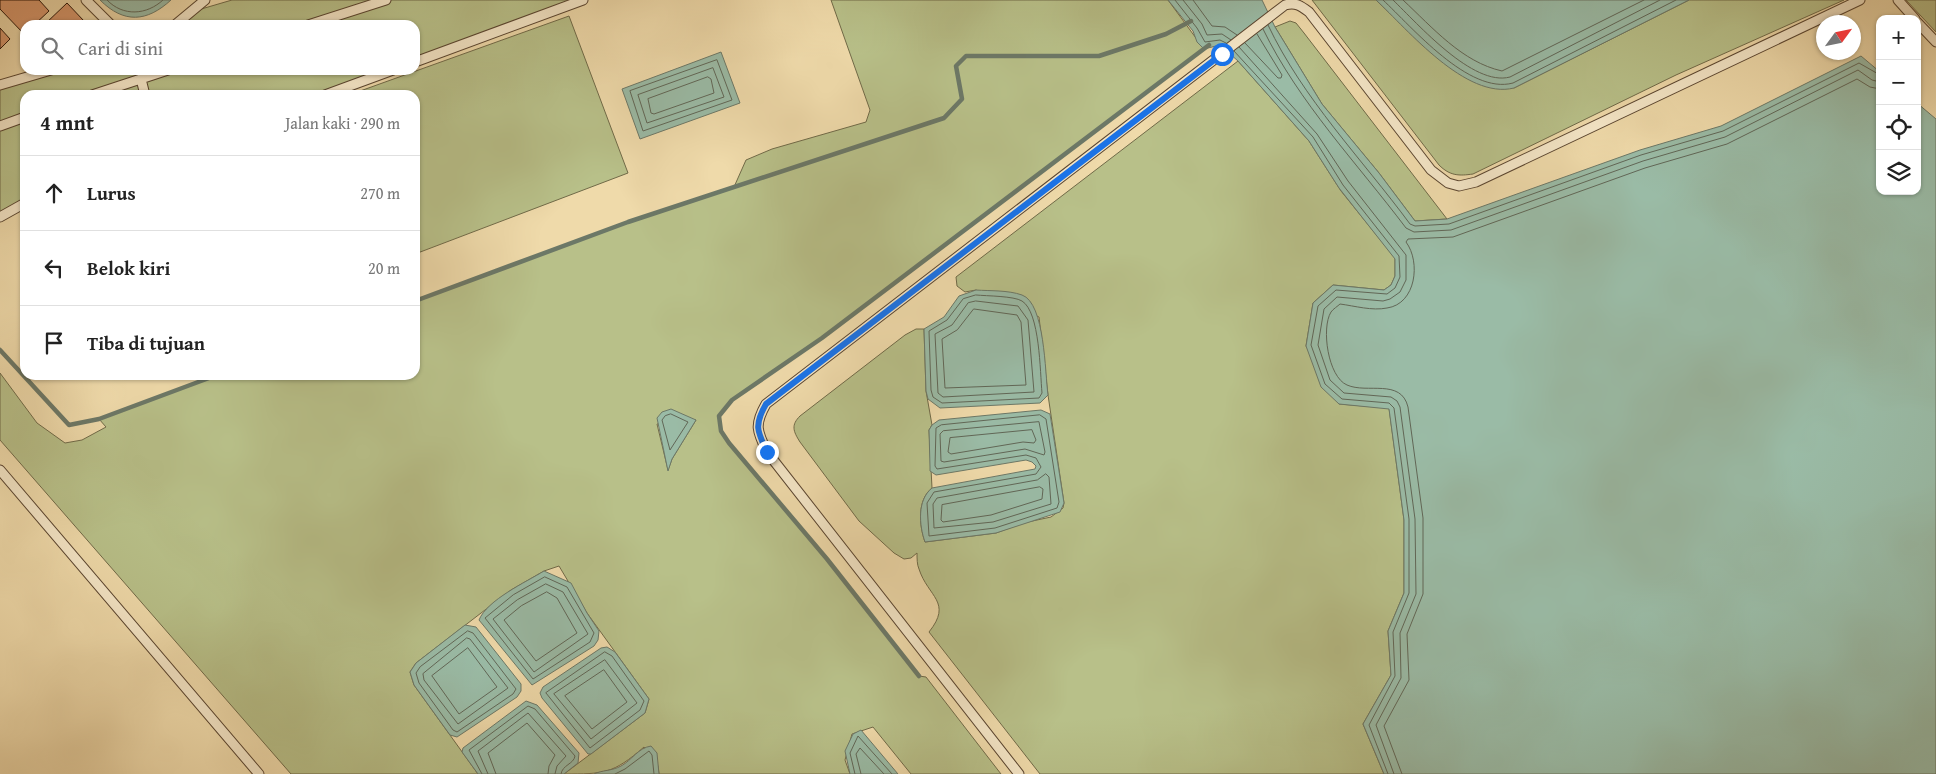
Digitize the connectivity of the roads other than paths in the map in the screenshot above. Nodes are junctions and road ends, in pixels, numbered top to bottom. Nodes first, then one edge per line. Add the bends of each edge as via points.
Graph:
1 (86, 0) edge
2 (205, 0) edge
3 (386, 0) edge
4 (583, 0) edge
5 (1860, 0) edge
6 (1898, 0) edge
7 (1911, 15) edge
8 (106, 20) edge
9 (180, 20) edge
10 (324, 20) edge
11 (1921, 26) edge
12 (1936, 42) edge
13 (420, 60) edge
14 (33, 75) edge
15 (153, 75) edge
16 (379, 75) edge
17 (141, 79) junction
18 (0, 84) edge
19 (107, 90) edge
20 (144, 90) edge
21 (339, 90) edge
22 (20, 119) edge
23 (0, 126) edge
24 (20, 206) edge
25 (0, 217) edge
26 (0, 470) edge
27 (259, 774) edge
28 (1019, 774) edge

1 - 8 lane
2 - 9 lane
3 - 10 lane
4 - 13 lane
5 - 28 lane via 1537,154 1476,182 1459,186 1448,183 1431,170 1309,12 1292,3 1275,12 766,404 758,418 757,431 767,452
6 - 7 lane
11 - 12 lane
14 - 18 lane
15 - 17 lane
16 - 21 lane
17 - 19 lane
17 - 20 lane
22 - 23 lane
24 - 25 lane
26 - 27 lane

